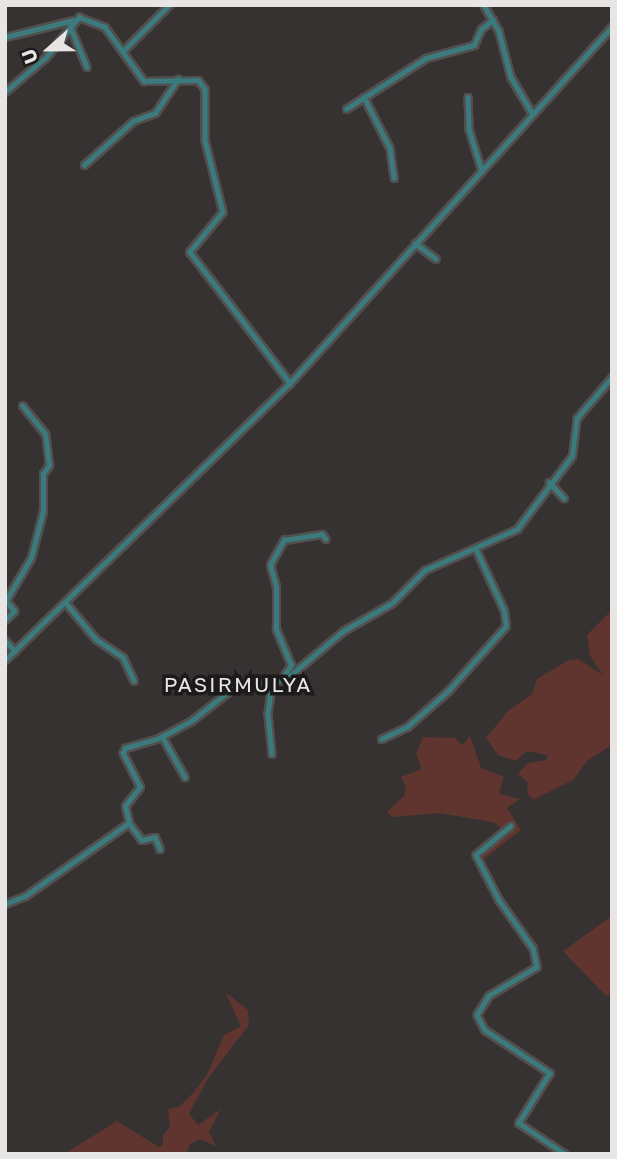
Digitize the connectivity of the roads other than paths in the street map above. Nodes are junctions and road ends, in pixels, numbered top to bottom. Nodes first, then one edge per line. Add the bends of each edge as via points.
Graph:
1 (169, 5) edge
2 (484, 5) edge
3 (75, 20) junction
4 (493, 20) junction
5 (70, 26) junction
6 (612, 27) edge
7 (5, 37) edge
8 (123, 51) junction
9 (87, 67) dead end
10 (178, 79) junction
11 (5, 92) edge
12 (364, 97) junction
13 (468, 97) dead end
14 (346, 108) dead end
15 (532, 113) junction
16 (84, 164) dead end
17 (482, 172) junction
18 (394, 178) dead end
19 (415, 243) junction
20 (436, 259) dead end
21 (612, 377) edge
22 (290, 383) junction
23 (22, 406) dead end
24 (550, 482) junction
25 (564, 498) dead end
26 (326, 539) dead end
27 (476, 550) junction
28 (6, 601) edge
29 (66, 603) junction
30 (5, 620) edge
31 (5, 640) edge
32 (15, 651) junction
33 (5, 660) edge
34 (134, 681) dead end
35 (278, 683) junction
36 (272, 685) junction
37 (162, 736) junction
38 (381, 739) dead end
39 (272, 754) dead end
40 (185, 777) dead end
41 (129, 823) junction
42 (511, 826) dead end
43 (160, 849) dead end
44 (5, 904) edge
45 (565, 1154) edge

1 - 8 street
2 - 4 street
3 - 5 street
3 - 7 street
3 - 8 street via 83,17 105,27
4 - 12 street via 481,29 474,45 426,58
4 - 15 street via 511,77
5 - 9 street
5 - 11 street via 46,57
6 - 15 street
8 - 10 street via 144,81
10 - 16 street via 155,113 133,121
10 - 22 street via 194,79 205,89 205,140 223,205 221,217 205,229 191,252
12 - 14 street
12 - 18 street via 390,148
13 - 17 street via 469,129
15 - 17 street
17 - 19 street
19 - 20 street
19 - 22 street
21 - 24 street via 577,418 572,456
22 - 29 street
23 - 28 street via 45,434 49,465 43,474 43,512 30,558
24 - 25 street
24 - 27 street via 521,526
26 - 35 street via 322,534 284,540 270,565 276,587 276,629 291,665
27 - 35 street via 425,570 392,603 343,631
27 - 38 street via 504,611 506,626 448,691 407,727
28 - 30 street via 14,611
29 - 32 street
29 - 34 street via 96,639 123,657
31 - 32 street
32 - 33 street
35 - 36 street
36 - 37 street via 233,689 202,714
36 - 39 street via 268,714
37 - 40 street
37 - 41 street via 123,750 140,787 125,806
41 - 43 street via 142,839 155,837
41 - 44 street via 25,896
42 - 45 street via 476,855 499,900 533,948 537,965 489,996 477,1015 485,1030 550,1073 519,1123

